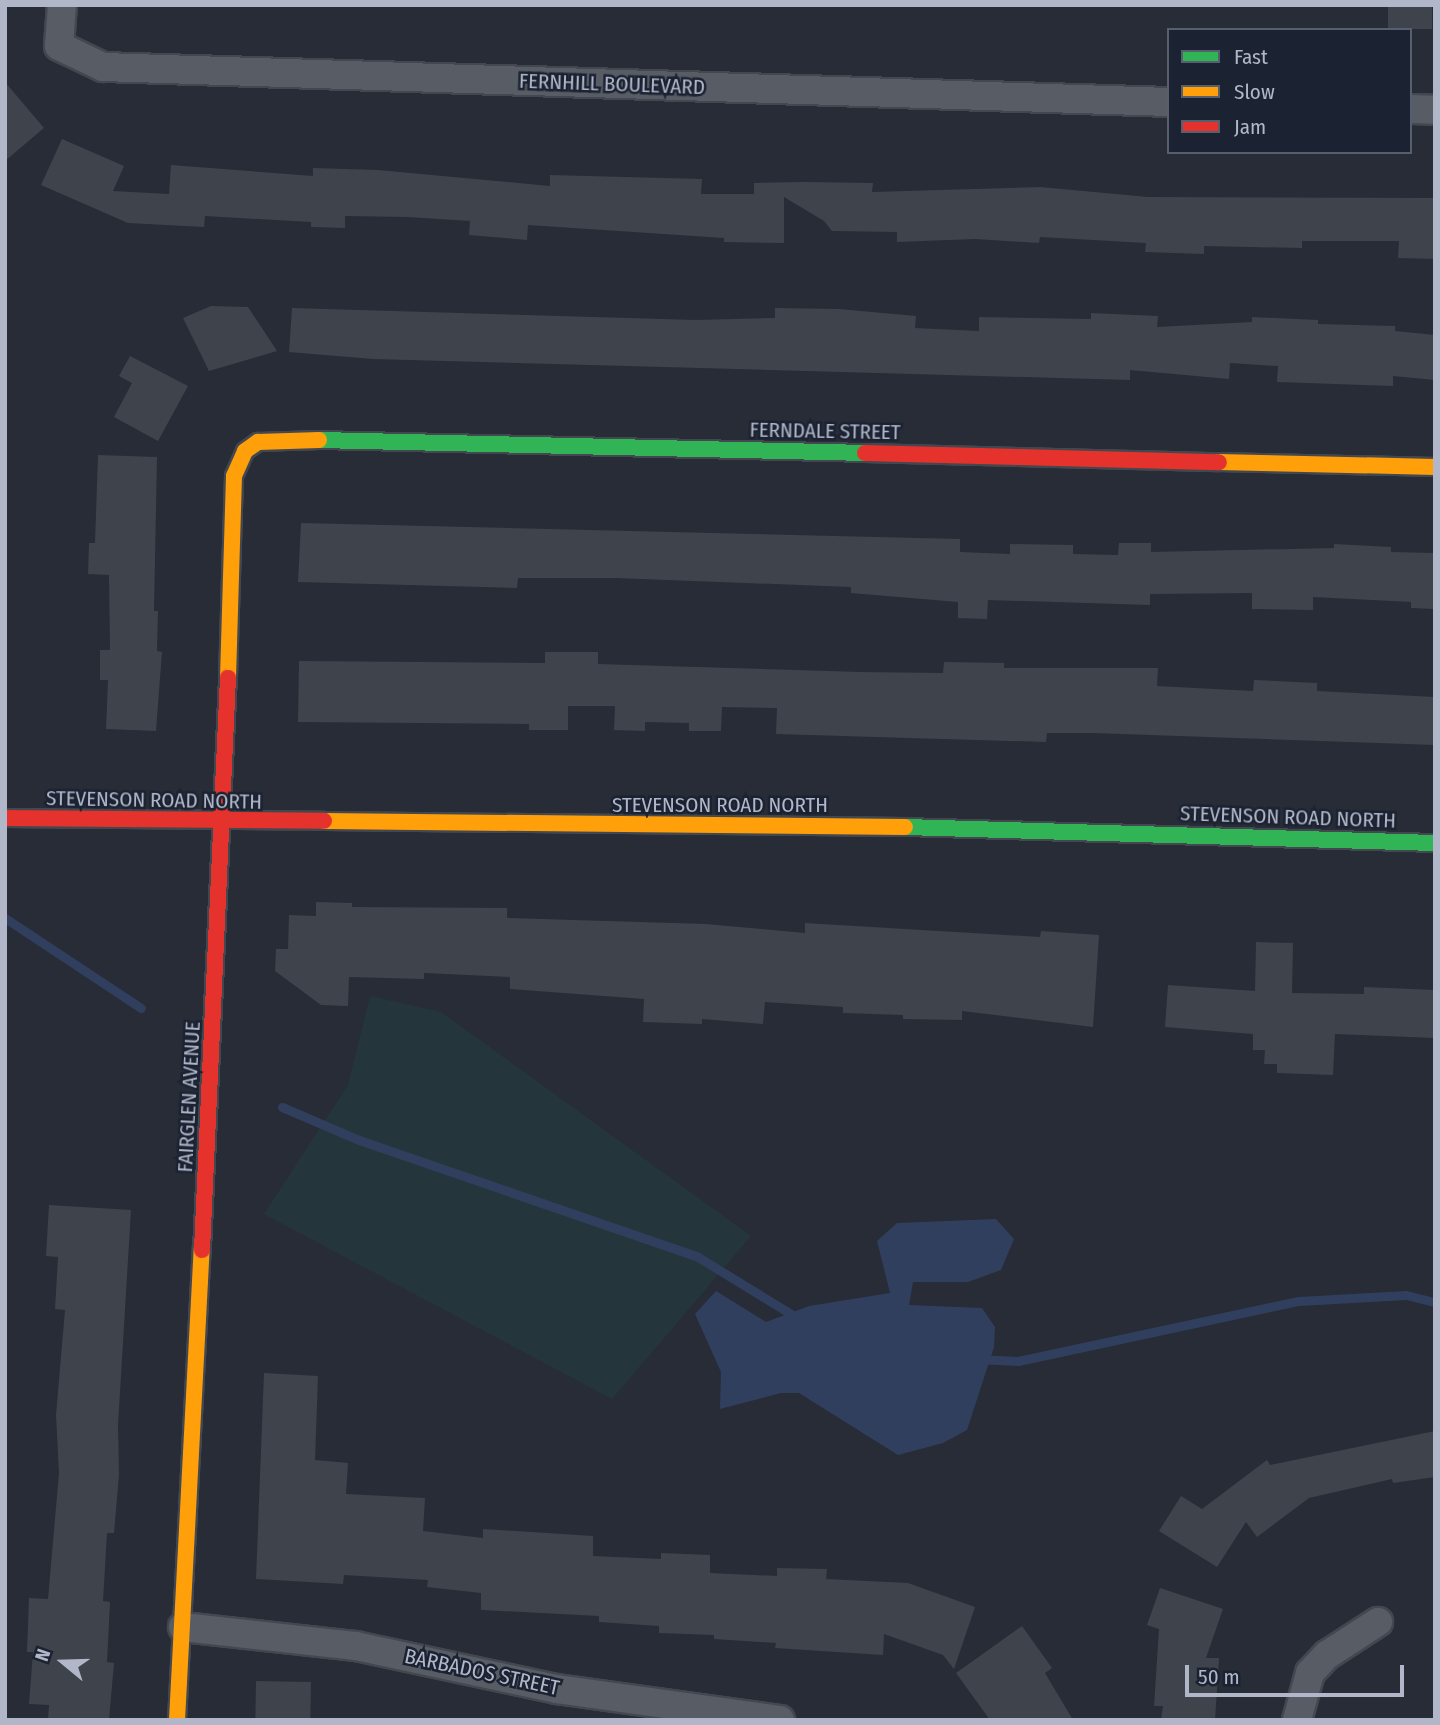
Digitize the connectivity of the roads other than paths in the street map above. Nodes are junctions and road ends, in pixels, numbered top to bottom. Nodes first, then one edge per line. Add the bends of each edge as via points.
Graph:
1 (62, 5) edge
2 (1167, 102) edge
3 (1412, 110) edge
4 (1435, 110) edge
5 (1435, 467) edge
6 (234, 476) joint
7 (5, 818) edge
8 (224, 823) junction
9 (1435, 843) edge
10 (1378, 1622) dead end
11 (183, 1627) junction
12 (177, 1720) edge
13 (780, 1720) edge
14 (1297, 1720) edge

1 - 2 street, FERNHILL BOULEVARD via 59,46 103,67
3 - 4 street
5 - 6 street, FERNDALE STREET via 279,439 258,442 245,451
6 - 8 street, FAIRGLEN AVENUE
7 - 8 street, STEVENSON ROAD NORTH
8 - 9 street, STEVENSON ROAD NORTH via 1025,828
8 - 11 street, FAIRGLEN AVENUE
10 - 14 street via 1327,1655 1310,1673
11 - 12 street, FAIRGLEN AVENUE
11 - 13 street, BARBADOS STREET via 356,1646 557,1689

